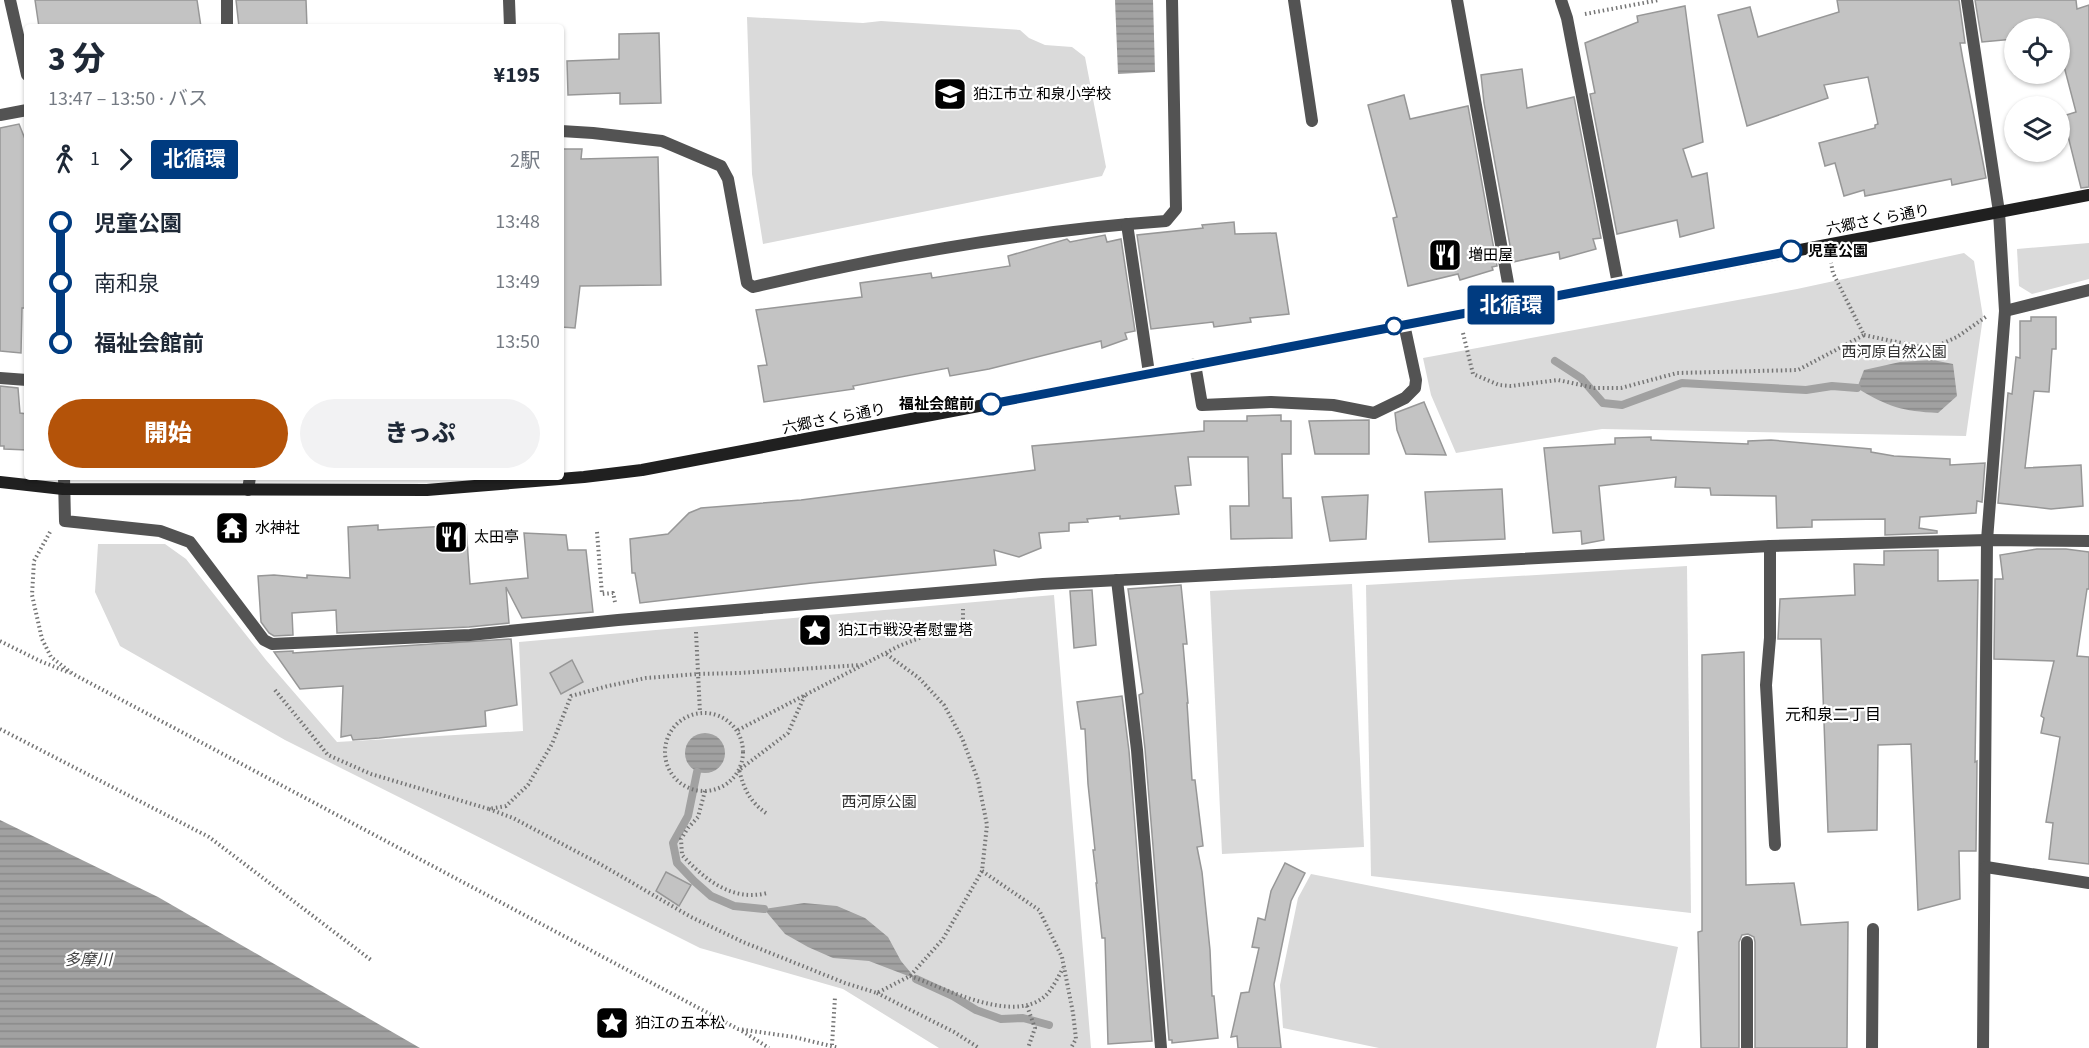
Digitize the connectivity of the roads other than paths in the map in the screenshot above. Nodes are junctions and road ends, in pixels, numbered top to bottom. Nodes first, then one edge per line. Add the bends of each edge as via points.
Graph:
1 (9, 0) edge
2 (227, 0) edge
3 (509, 0) edge
4 (1172, 0) edge
5 (1294, 0) edge
6 (1457, 0) edge
7 (1561, 0) edge
8 (1967, 0) edge
9 (227, 24) edge
10 (510, 24) edge
11 (24, 62) edge
12 (24, 111) edge
13 (0, 116) edge
14 (1312, 121) dead end
15 (564, 131) edge
16 (2089, 195) edge
17 (1999, 213) junction
18 (1127, 224) junction
19 (1618, 284) junction
20 (2089, 290) edge
21 (1512, 305) junction
22 (2005, 311) junction
23 (1404, 324) junction
24 (1195, 364) junction
25 (1149, 373) junction
26 (0, 378) edge
27 (24, 380) edge
28 (564, 478) edge
29 (511, 480) edge
30 (0, 482) edge
31 (462, 482) edge
32 (64, 483) edge
33 (249, 483) edge
34 (1987, 540) junction
35 (2089, 541) edge
36 (1770, 546) junction
37 (1117, 580) junction
38 (1775, 845) dead end
39 (1986, 867) junction
40 (2089, 883) edge
41 (1873, 929) dead end
42 (1747, 942) dead end
43 (1161, 1048) edge
44 (1747, 1048) edge
45 (1872, 1048) edge
46 (1983, 1048) edge

1 - 11 street
2 - 9 street
3 - 10 street
4 - 18 street via 1176,208 1166,221
5 - 14 street
6 - 21 street
7 - 19 street
8 - 17 street
12 - 13 street
15 - 18 street via 662,141 721,166 728,179 747,283 753,287 839,267
16 - 17 main road, 六郷さくら通り
17 - 19 main road, 六郷さくら通り
17 - 22 street
18 - 25 street
19 - 21 main road, 六郷さくら通り
20 - 22 street
21 - 23 main road, 六郷さくら通り
22 - 34 street
23 - 24 main road, 六郷さくら通り
23 - 24 street via 1415,388 1405,398 1374,413 1334,405 1271,402 1202,405
24 - 25 main road, 六郷さくら通り
25 - 28 main road, 六郷さくら通り via 642,470
26 - 27 street
29 - 31 main road, 六郷さくら通り
30 - 32 main road, 六郷さくら通り
31 - 33 main road, 六郷さくら通り via 427,489
32 - 33 main road, 六郷さくら通り
32 - 37 street via 65,521 160,531 190,542 264,640 272,644 470,635
34 - 35 street
34 - 36 street
34 - 39 street
36 - 37 street
36 - 38 street via 1766,685
37 - 43 street via 1137,750
39 - 40 street
39 - 46 street
41 - 45 street
42 - 44 street

